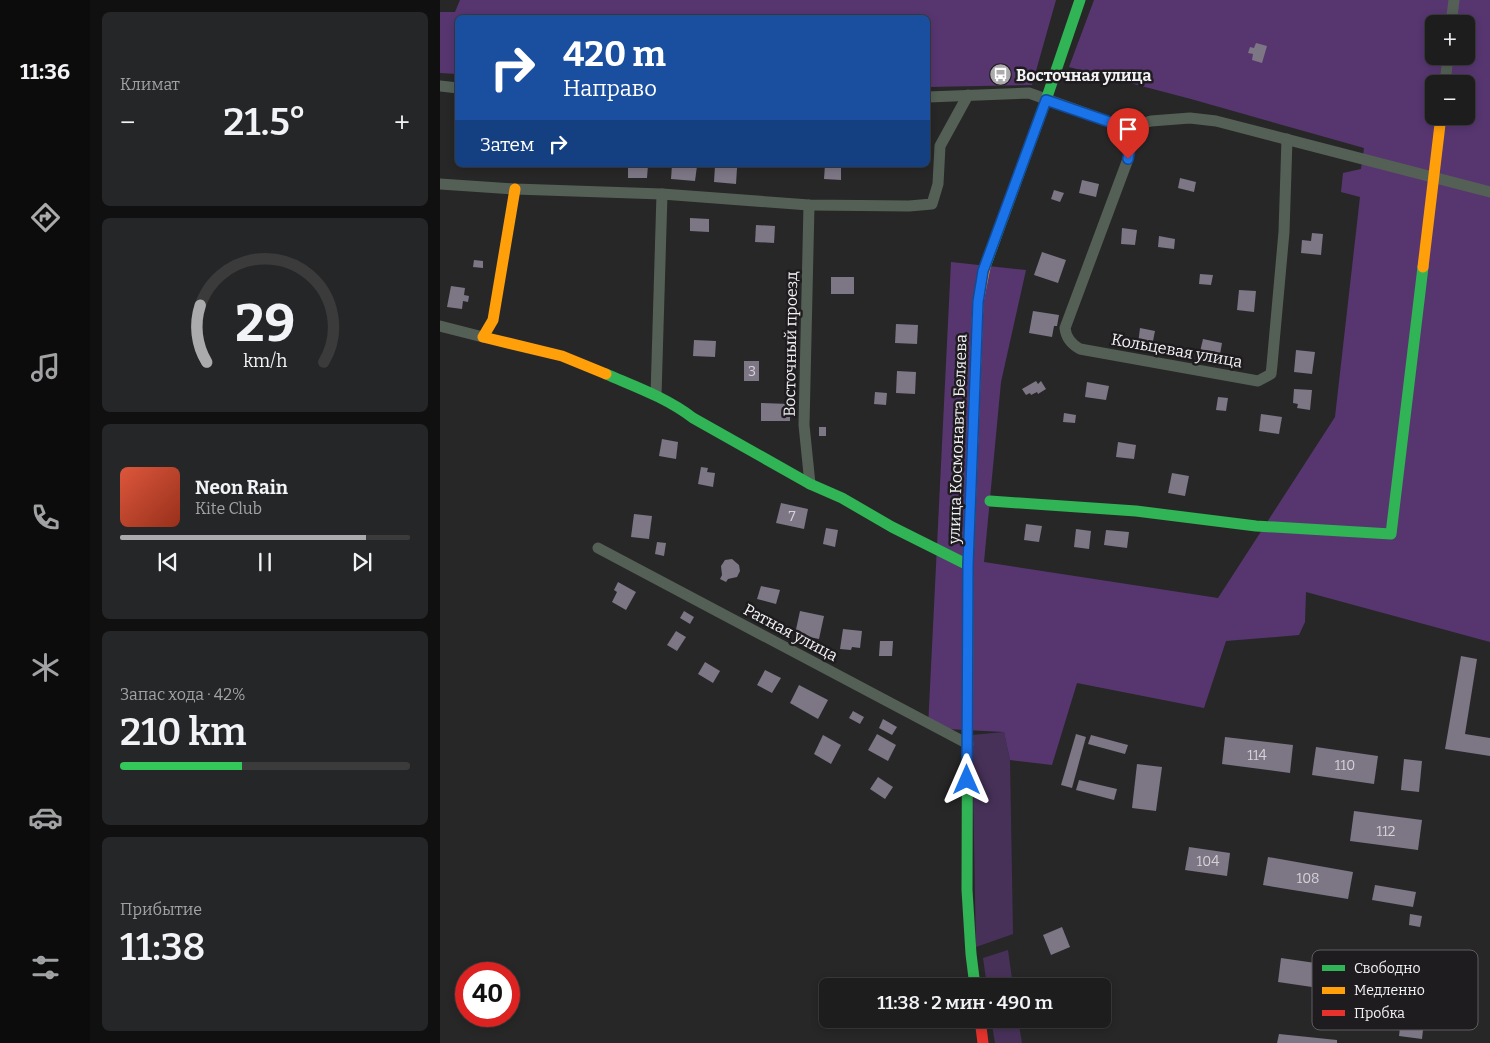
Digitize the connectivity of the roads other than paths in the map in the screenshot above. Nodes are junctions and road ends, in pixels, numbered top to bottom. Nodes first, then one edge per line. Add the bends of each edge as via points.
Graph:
1 (1080, 0) edge
2 (1454, 0) edge
3 (1452, 15) edge
4 (440, 86) edge
5 (455, 88) edge
6 (968, 95) junction
7 (930, 97) edge
8 (1046, 100) junction
9 (1440, 125) edge
10 (1127, 128) junction
11 (1287, 139) junction
12 (1435, 176) junction
13 (440, 184) edge
14 (515, 189) junction
15 (1490, 192) edge
16 (662, 194) junction
17 (809, 205) junction
18 (440, 326) edge
19 (483, 338) junction
20 (656, 395) junction
21 (810, 484) junction
22 (990, 501) dead end
23 (598, 548) dead end
24 (968, 565) junction
25 (968, 744) junction
26 (974, 978) edge
27 (981, 1028) edge
28 (983, 1043) edge

1 - 8 street, улица Космонавта Беляева
2 - 3 street
4 - 5 street
6 - 7 street
6 - 8 street via 1029,93
6 - 17 street via 940,146 938,184 932,204
8 - 10 street
8 - 24 street, улица Космонавта Беляева via 983,271 978,302
9 - 12 street
10 - 11 street via 1151,121 1190,118 1216,121
10 - 11 street, Кольцевая улица via 1132,135 1128,159 1065,328 1066,336 1080,349 1258,381 1271,374 1284,232
11 - 12 street
12 - 15 street
12 - 22 street via 1391,534 1256,526 1136,511
13 - 14 street
14 - 16 street
14 - 19 street via 493,320
16 - 17 street
16 - 20 street
17 - 21 street, Восточный проезд via 804,425
18 - 19 street
19 - 20 street via 562,356
20 - 21 street
21 - 24 street
23 - 25 street, Ратная улица
24 - 25 street, улица Космонавта Беляева
25 - 26 street, улица Космонавта Беляева via 967,890
27 - 28 street

